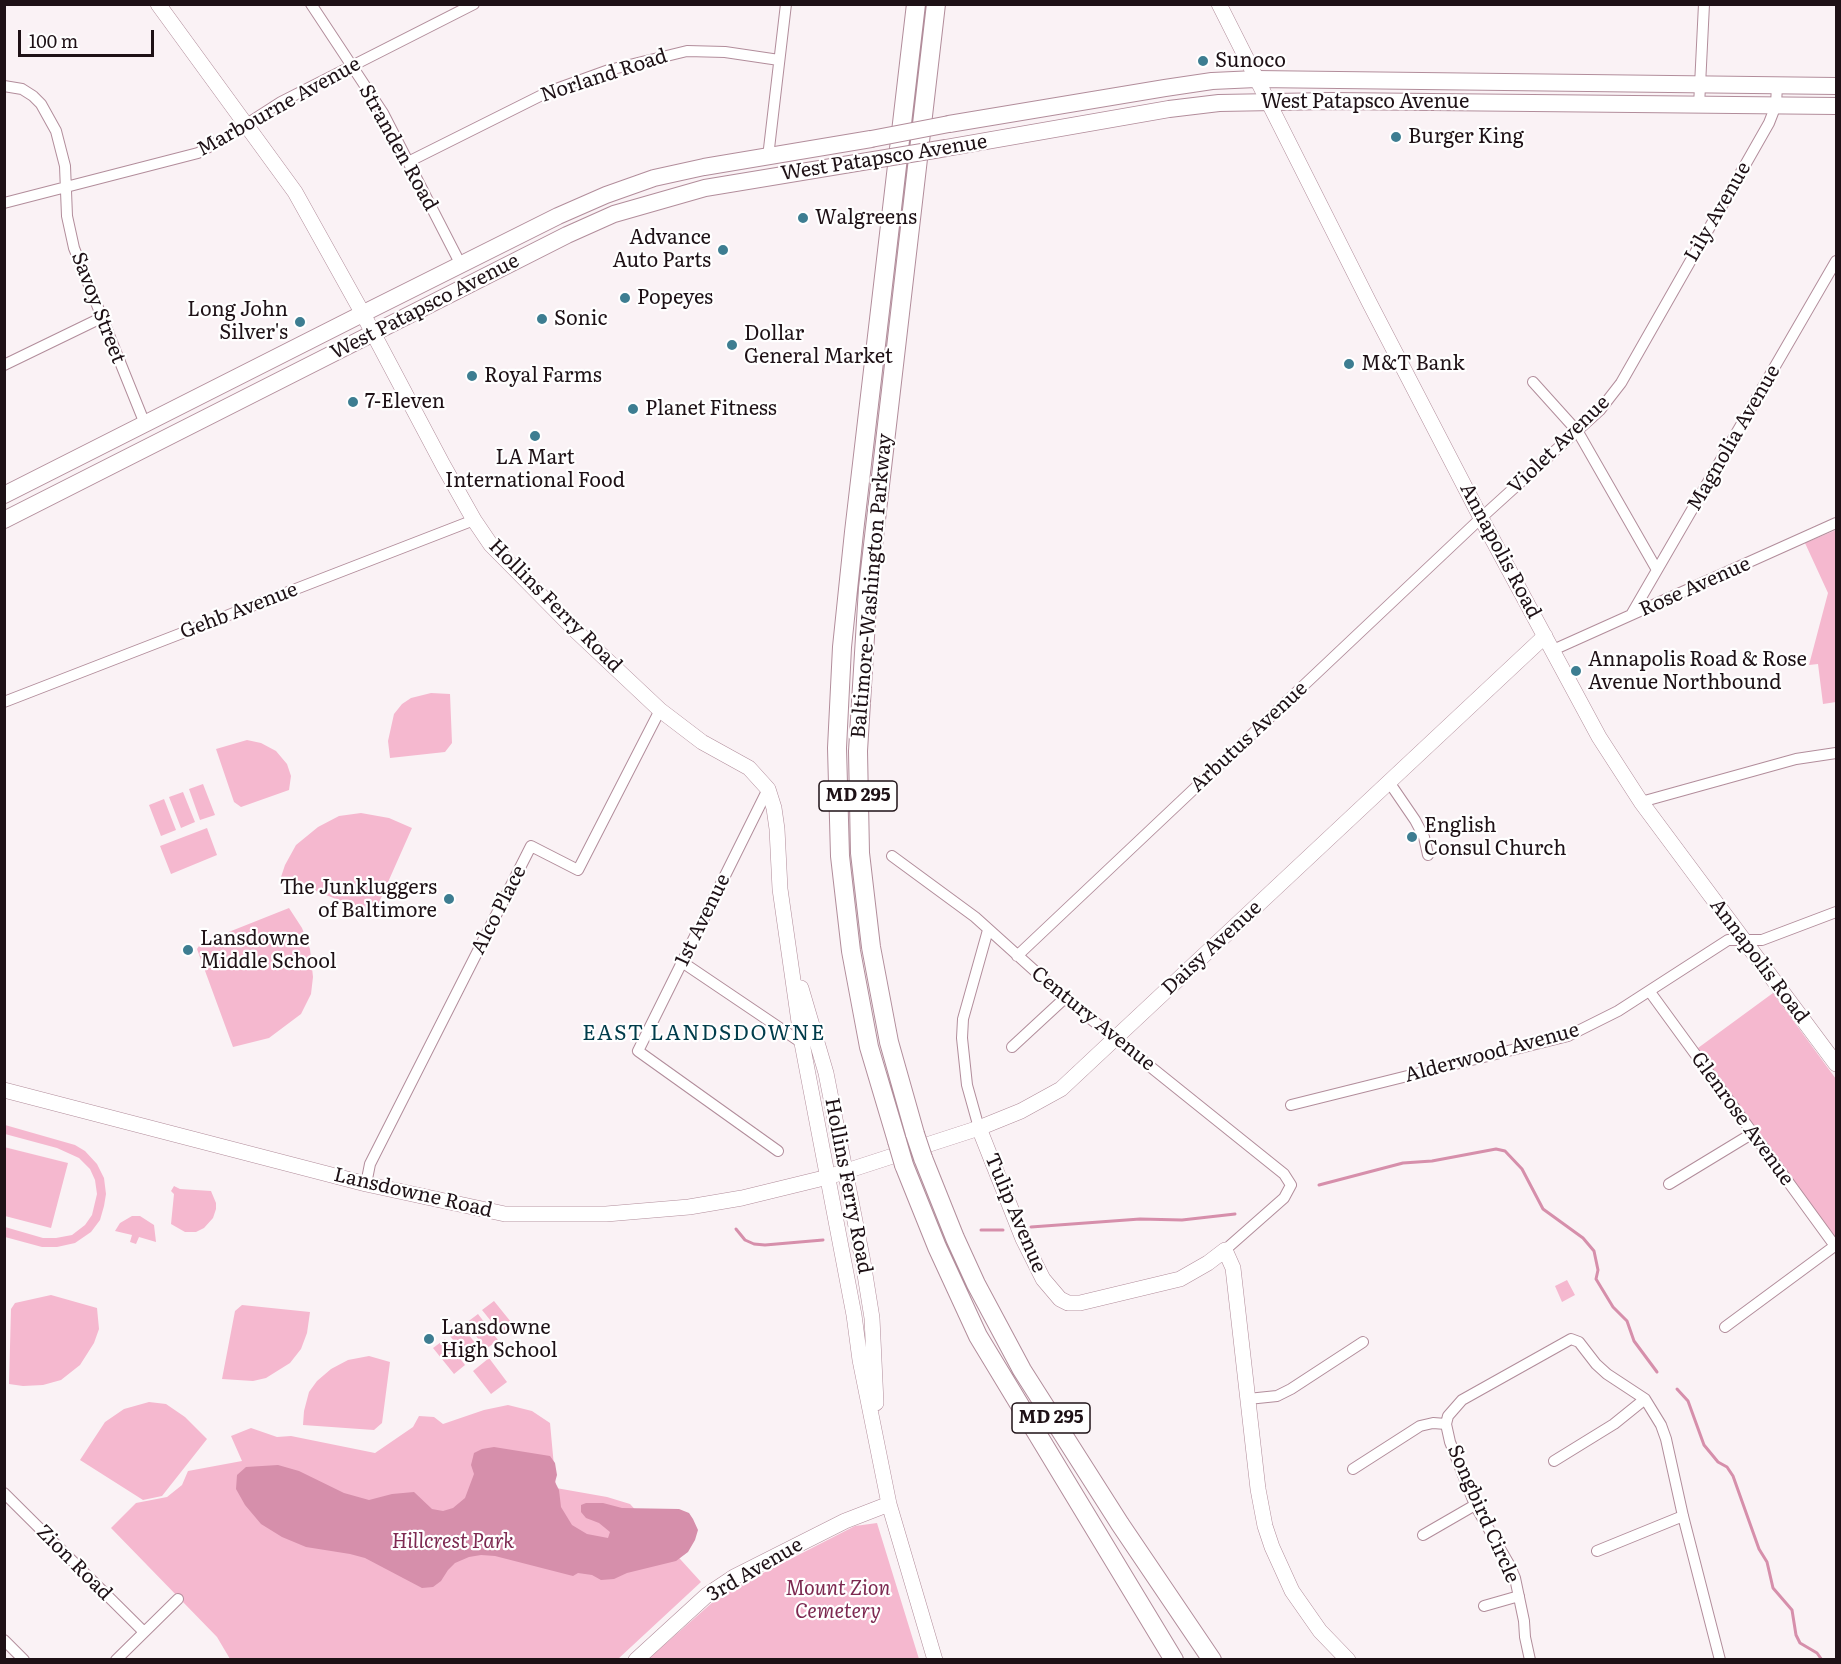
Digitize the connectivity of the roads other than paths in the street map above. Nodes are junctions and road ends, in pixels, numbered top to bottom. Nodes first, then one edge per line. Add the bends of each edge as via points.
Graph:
1 (158, 4) edge
2 (311, 4) edge
3 (474, 4) edge
4 (786, 4) edge
5 (916, 4) edge
6 (936, 4) edge
7 (1219, 4) edge
8 (1704, 4) edge
9 (779, 60) junction
10 (352, 67) junction
11 (1256, 79) junction
12 (1700, 83) junction
13 (1777, 85) junction
14 (4, 86) edge
15 (1836, 86) edge
16 (1266, 100) junction
17 (1776, 105) junction
18 (1699, 106) junction
19 (1836, 106) edge
20 (246, 123) junction
21 (871, 139) junction
22 (768, 157) junction
23 (408, 162) junction
24 (765, 178) junction
25 (66, 188) junction
26 (4, 203) edge
27 (513, 239) junction
28 (1836, 261) edge
29 (461, 265) junction
30 (471, 284) junction
31 (363, 314) junction
32 (101, 318) junction
33 (373, 333) junction
34 (1648, 336) joint
35 (4, 365) edge
36 (1533, 382) dead end
37 (145, 424) junction
38 (1578, 432) junction
39 (4, 495) edge
40 (1481, 518) junction
41 (4, 520) edge
42 (474, 520) junction
43 (1836, 523) edge
44 (1657, 570) junction
45 (1631, 615) junction
46 (1545, 636) junction
47 (1553, 651) junction
48 (4, 702) edge
49 (660, 710) junction
50 (1836, 753) edge
51 (1389, 782) junction
52 (768, 789) junction
53 (1641, 802) junction
54 (1428, 855) dead end
55 (892, 856) dead end
56 (1836, 912) edge
57 (988, 930) junction
58 (787, 941) junction
59 (1744, 941) junction
60 (1017, 956) junction
61 (682, 962) junction
62 (1650, 992) junction
63 (1065, 998) junction
64 (1115, 1038) junction
65 (802, 1043) junction
66 (1012, 1047) dead end
67 (1831, 1048) edge
68 (1836, 1064) edge
69 (4, 1090) edge
70 (1291, 1105) dead end
71 (979, 1128) junction
72 (1753, 1133) junction
73 (778, 1150) dead end
74 (845, 1172) junction
75 (828, 1177) junction
76 (366, 1184) junction
77 (1669, 1184) dead end
78 (1291, 1185) joint
79 (1836, 1245) edge
80 (1225, 1250) junction
81 (1725, 1327) dead end
82 (1363, 1342) dead end
83 (1248, 1399) junction
84 (1645, 1400) junction
85 (1446, 1424) junction
86 (876, 1436) junction
87 (1554, 1461) dead end
88 (1353, 1468) dead end
89 (4, 1493) edge
90 (889, 1504) junction
91 (1476, 1505) junction
92 (1683, 1516) junction
93 (1423, 1535) dead end
94 (1597, 1551) dead end
95 (1519, 1596) junction
96 (178, 1599) dead end
97 (1484, 1606) dead end
98 (144, 1632) junction
99 (4, 1640) edge
100 (24, 1659) edge
101 (116, 1659) edge
102 (636, 1659) edge
103 (935, 1659) edge
104 (1174, 1659) edge
105 (1212, 1659) edge
106 (1348, 1659) edge
107 (1530, 1659) edge
108 (1720, 1659) edge

1 - 20 street, Hollins Ferry Road
2 - 10 street, Stranden Road
3 - 10 street, Marbourne Avenue
4 - 9 street
5 - 104 highway, Baltimore-Washington Parkway / MD 295, bridge via 842,647 837,748 840,856 851,951 869,1047 904,1165 937,1247 978,1336
6 - 105 highway, Baltimore-Washington Parkway / MD 295, bridge via 863,650 858,751 860,853 871,947 889,1042 915,1134 976,1284 1022,1370
7 - 11 street, Annapolis Road
8 - 12 street
9 - 22 street
9 - 23 street, Norland Road via 687,51 609,70 548,92
10 - 20 street, Marbourne Avenue
10 - 23 street, Stranden Road via 383,113
11 - 12 main road, West Patapsco Avenue
11 - 16 street, Annapolis Road
11 - 21 main road, West Patapsco Avenue, bridge via 1164,88
12 - 13 main road, West Patapsco Avenue
12 - 18 street
13 - 15 main road, West Patapsco Avenue
13 - 17 street, Lily Avenue
14 - 25 street, Savoy Street via 22,89 33,96 50,117 62,148
16 - 18 main road, West Patapsco Avenue
16 - 24 main road, West Patapsco Avenue, bridge via 1170,109
16 - 40 street, Annapolis Road
17 - 18 main road, West Patapsco Avenue
17 - 19 main road, West Patapsco Avenue
17 - 34 street, Lily Avenue
20 - 25 street, Marbourne Avenue via 198,153
20 - 31 street, Hollins Ferry Road via 295,192
21 - 22 main road, West Patapsco Avenue
21 - 24 main road via 859,150 772,166
22 - 27 main road, West Patapsco Avenue via 654,178 606,195
23 - 29 street, Stranden Road
24 - 30 main road, West Patapsco Avenue via 705,188 614,214
25 - 26 street, Marbourne Avenue
25 - 32 street, Savoy Street via 74,248
27 - 29 main road, West Patapsco Avenue
27 - 30 main road via 509,252 472,271
28 - 44 street, Magnolia Avenue
29 - 31 main road, West Patapsco Avenue
30 - 33 main road, West Patapsco Avenue
31 - 33 street, Hollins Ferry Road
31 - 37 main road, West Patapsco Avenue
32 - 35 street
32 - 37 street, Savoy Street
33 - 41 main road, West Patapsco Avenue
33 - 42 street, Hollins Ferry Road
34 - 38 street, Violet Avenue via 1610,398
36 - 38 street
37 - 39 main road, West Patapsco Avenue
38 - 40 street, Violet Avenue
38 - 44 street
40 - 46 street, Annapolis Road
40 - 60 street, Arbutus Avenue
42 - 48 street, Gehb Avenue
42 - 49 street, Hollins Ferry Road via 514,571
43 - 45 street, Rose Avenue
44 - 45 street, Magnolia Avenue
45 - 47 street, Rose Avenue
46 - 47 street, Annapolis Road
46 - 51 street, Daisy Avenue
47 - 53 street, Annapolis Road via 1599,737
49 - 52 street, Hollins Ferry Road via 702,742 749,768
49 - 76 street, Alco Place via 578,870 531,846 370,1164
50 - 53 street via 1796,759
51 - 54 street via 1415,820
51 - 64 street, Daisy Avenue
52 - 58 street, Hollins Ferry Road via 777,829
52 - 61 street, 1st Avenue
53 - 59 street, Annapolis Road
55 - 57 street, Century Avenue
56 - 59 street, Alderwood Avenue via 1762,940
57 - 60 street, Century Avenue
57 - 71 street, Tulip Avenue via 963,1019 962,1038 967,1084
58 - 65 street, Hollins Ferry Road
58 - 74 street, Hollins Ferry Road via 826,1073
59 - 62 street, Alderwood Avenue via 1728,940
59 - 67 street, Annapolis Road
60 - 63 street, Century Avenue
61 - 65 street
61 - 73 street, 1st Avenue via 638,1051
62 - 70 street, Alderwood Avenue via 1569,1036
62 - 72 street, Glenrose Avenue
63 - 64 street, Century Avenue
63 - 66 street
64 - 71 street, Daisy Avenue via 1061,1089
64 - 78 street, Century Avenue via 1284,1174
65 - 75 street, Hollins Ferry Road
67 - 68 street, Annapolis Road
69 - 76 street, Lansdowne Road
71 - 74 street, Daisy Avenue
71 - 80 street, Tulip Avenue via 1043,1279 1068,1303 1180,1279
72 - 77 street
72 - 79 street, Glenrose Avenue
74 - 75 street, Daisy Avenue
74 - 86 street, Hollins Ferry Road via 872,1317
75 - 76 street, Lansdowne Road via 689,1207 606,1214 505,1214
75 - 86 street, Hollins Ferry Road
78 - 80 street, Tulip Avenue via 1284,1198
79 - 81 street
80 - 83 street via 1233,1268
82 - 83 street via 1284,1393
83 - 106 street via 1258,1489 1272,1547 1306,1613
84 - 85 street, Songbird Circle via 1607,1374 1579,1342 1570,1339 1462,1400
84 - 87 street
84 - 92 street, Songbird Circle via 1666,1439
85 - 88 street via 1420,1426
85 - 91 street, Songbird Circle
86 - 90 street, Hollins Ferry Road
89 - 98 street, Zion Road
90 - 102 street, 3rd Avenue via 845,1521 734,1577 707,1595
90 - 103 street, Hollins Ferry Road
91 - 93 street
91 - 95 street, Songbird Circle via 1510,1566
92 - 94 street
92 - 108 street, Songbird Circle
95 - 97 street
95 - 107 street, Songbird Circle
96 - 98 street
98 - 101 street
99 - 100 street

